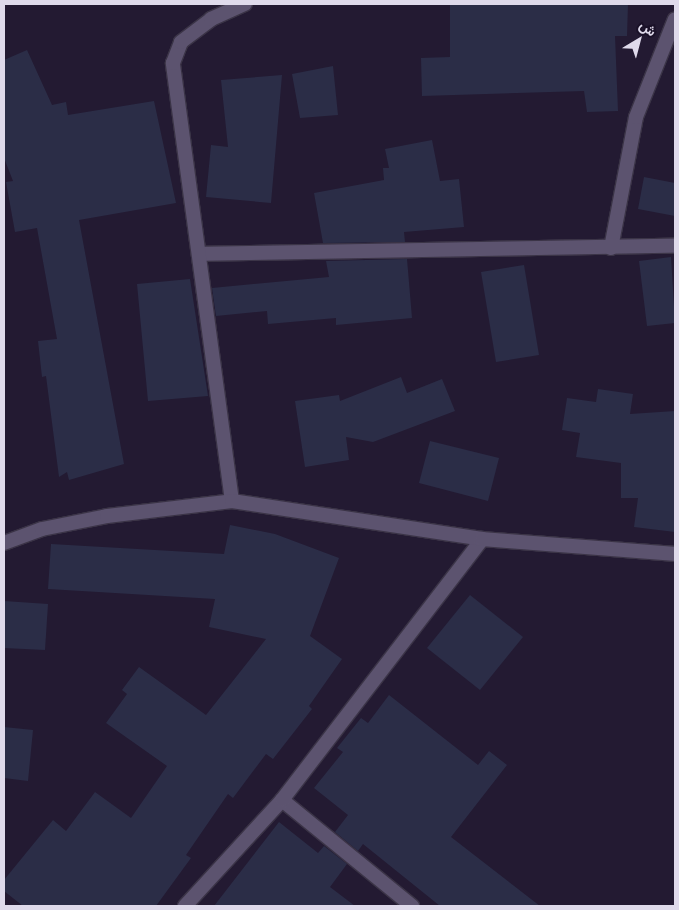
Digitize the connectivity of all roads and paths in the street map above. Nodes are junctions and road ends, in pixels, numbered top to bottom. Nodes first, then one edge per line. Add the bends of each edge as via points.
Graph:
1 (244, 4) edge
2 (675, 19) edge
3 (675, 246) edge
4 (611, 248) junction
5 (199, 254) junction
6 (232, 501) junction
7 (482, 539) junction
8 (4, 543) edge
9 (675, 554) edge
10 (282, 800) junction
11 (185, 906) edge
12 (412, 906) edge

1 - 5 street via 211,19 181,42 173,63
2 - 4 street via 636,116
3 - 4 street
4 - 5 street
5 - 6 street
6 - 7 street
6 - 8 street via 107,516 42,529
7 - 9 street
7 - 10 street
10 - 11 street
10 - 12 street

